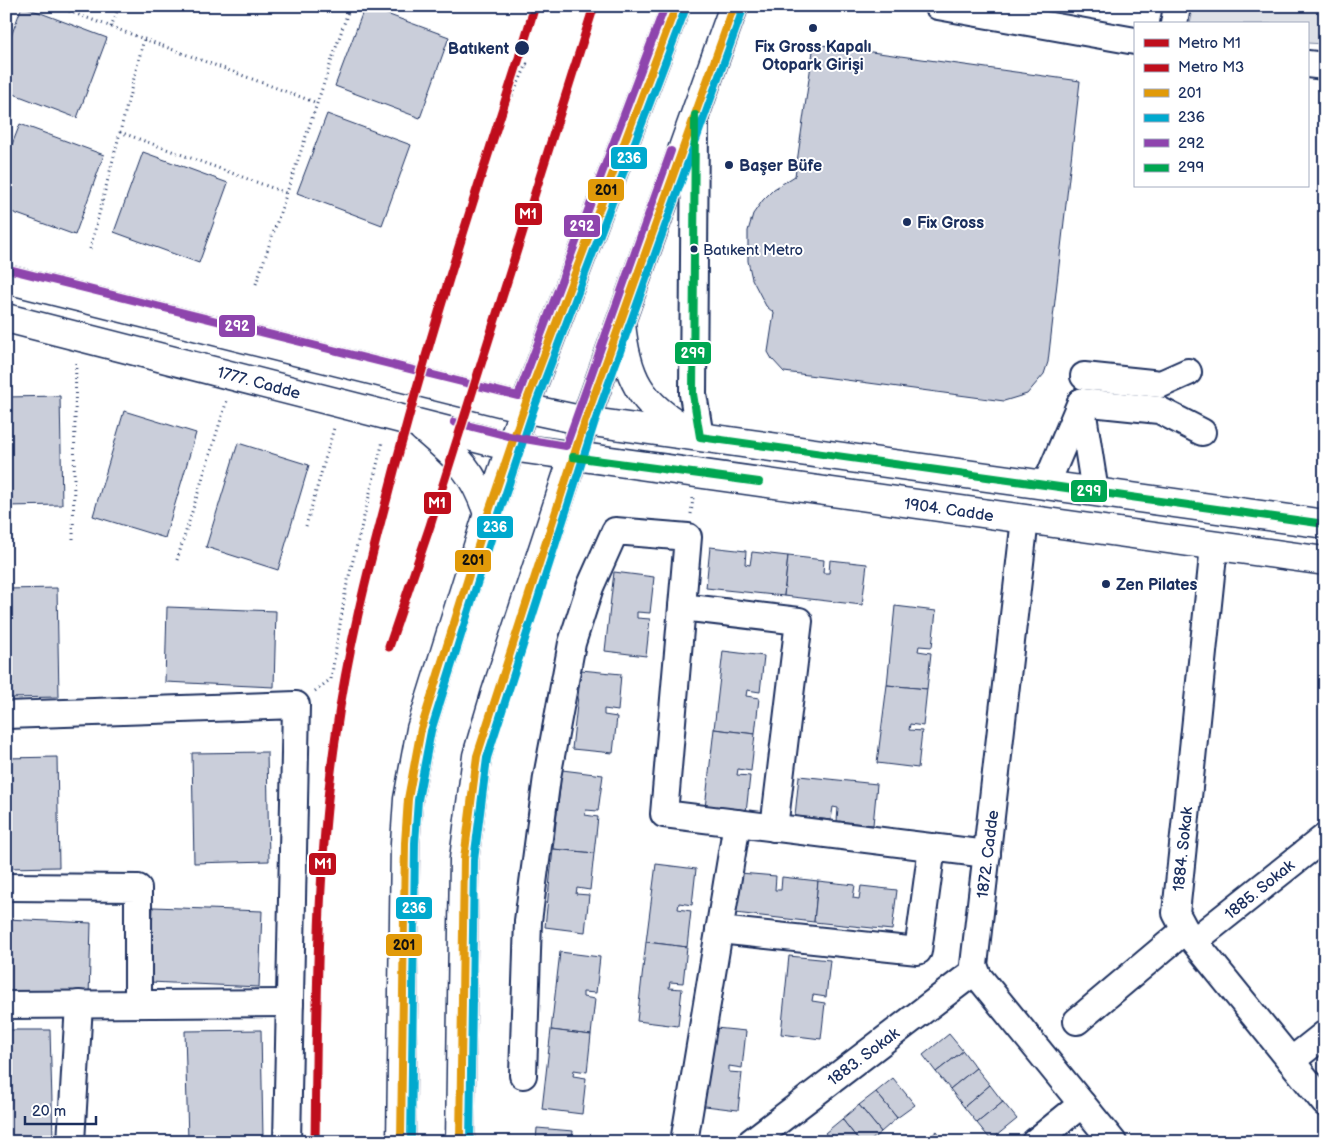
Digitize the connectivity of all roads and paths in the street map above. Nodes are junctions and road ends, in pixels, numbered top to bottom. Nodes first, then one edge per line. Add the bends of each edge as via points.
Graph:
1 (55, 6) edge
2 (119, 6) edge
3 (350, 6) edge
4 (676, 6) edge
5 (734, 6) edge
6 (938, 6) edge
7 (1177, 6) edge
8 (1174, 22) edge
9 (111, 27) junction
10 (144, 39) junction
11 (1134, 42) edge
12 (1308, 64) edge
13 (531, 66) dead end
14 (1325, 66) edge
15 (317, 103) junction
16 (695, 115) junction
17 (120, 132) junction
18 (680, 154) junction
19 (286, 192) junction
20 (90, 248) dead end
21 (6, 279) edge
22 (256, 284) dead end
23 (6, 318) edge
24 (621, 320) junction
25 (76, 335) junction
26 (426, 362) dead end
27 (1188, 372) dead end
28 (235, 376) junction
29 (1084, 376) dead end
30 (1081, 402) junction
31 (341, 404) junction
32 (524, 408) junction
33 (390, 416) junction
34 (585, 421) junction
35 (419, 424) junction
36 (1202, 432) dead end
37 (700, 437) junction
38 (511, 446) junction
39 (573, 457) junction
40 (696, 474) junction
41 (1046, 485) junction
42 (1095, 492) junction
43 (488, 514) junction
44 (1025, 520) junction
45 (1325, 524) edge
46 (306, 526) dead end
47 (688, 537) junction
48 (73, 539) dead end
49 (1214, 546) junction
50 (177, 560) dead end
51 (1324, 562) edge
52 (682, 607) junction
53 (296, 705) junction
54 (6, 715) edge
55 (737, 823) junction
56 (774, 828) junction
57 (1325, 837) edge
58 (932, 848) junction
59 (987, 854) junction
60 (6, 887) edge
61 (719, 930) junction
62 (1189, 936) junction
63 (975, 971) junction
64 (138, 1003) junction
65 (290, 1003) junction
66 (6, 1004) edge
67 (79, 1004) junction
68 (1077, 1021) dead end
69 (1325, 1034) edge
70 (1291, 1061) junction
71 (523, 1075) dead end
72 (1325, 1102) edge
73 (1082, 1104) junction
74 (71, 1142) edge
75 (287, 1142) edge
76 (401, 1142) edge
77 (460, 1142) edge
78 (684, 1142) edge
79 (751, 1142) edge
80 (1035, 1142) edge
81 (1113, 1142) edge

1 - 9 path
2 - 9 path
3 - 15 path
4 - 32 main road
5 - 16 main road
6 - 11 street
7 - 8 street
9 - 10 path
10 - 15 path
10 - 17 path
12 - 14 street
13 - 26 path via 527,64 491,142
15 - 19 path
16 - 18 main road
16 - 37 street via 693,394
17 - 19 path
17 - 20 path
18 - 24 main road
18 - 37 street via 679,396
19 - 22 path
21 - 32 main road
23 - 25 main road, 1777. Cadde
24 - 34 main road
24 - 37 main road via 623,346 642,395 670,421
25 - 28 main road, 1777. Cadde
25 - 48 path
27 - 29 street via 1161,384
28 - 31 main road, 1777. Cadde
28 - 50 path
30 - 36 street via 1159,410
30 - 41 street
30 - 42 street
31 - 33 main road, 1777. Cadde
31 - 46 path
32 - 34 main road
32 - 38 main road
33 - 35 main road, 1777. Cadde
33 - 53 path via 346,588 331,679
34 - 37 main road
34 - 39 main road
35 - 38 main road, 1777. Cadde
35 - 43 main road via 468,471 481,493
37 - 41 main road
38 - 39 main road, 1777. Cadde
38 - 43 main road
39 - 40 main road, 1904. Cadde
39 - 77 main road via 485,725 472,785 464,859
40 - 44 main road, 1904. Cadde
40 - 47 path
41 - 42 main road
42 - 45 main road
43 - 76 main road via 430,694 408,799 403,894
44 - 49 main road, 1904. Cadde
44 - 59 street, 1872. Cadde
47 - 52 street
47 - 71 street via 615,530 590,588 572,643 547,777 528,921
49 - 51 main road, 1904. Cadde
49 - 62 street, 1884. Sokak via 1176,907 1177,917
52 - 55 street via 664,814
52 - 56 street via 799,621
53 - 54 street
53 - 65 street
55 - 56 street
55 - 61 street
56 - 58 street
57 - 62 street, 1885. Sokak
58 - 59 street
58 - 61 street via 918,951
59 - 63 street, 1872. Cadde
60 - 64 street via 138,888
61 - 78 street
62 - 68 street, 1885. Sokak
62 - 70 street, 1884. Sokak
63 - 73 street
63 - 79 street, 1883. Sokak
64 - 65 street
64 - 67 street
65 - 75 street
66 - 67 street
67 - 74 street
69 - 70 street
70 - 72 street, 1884. Sokak
73 - 80 street
73 - 81 street

